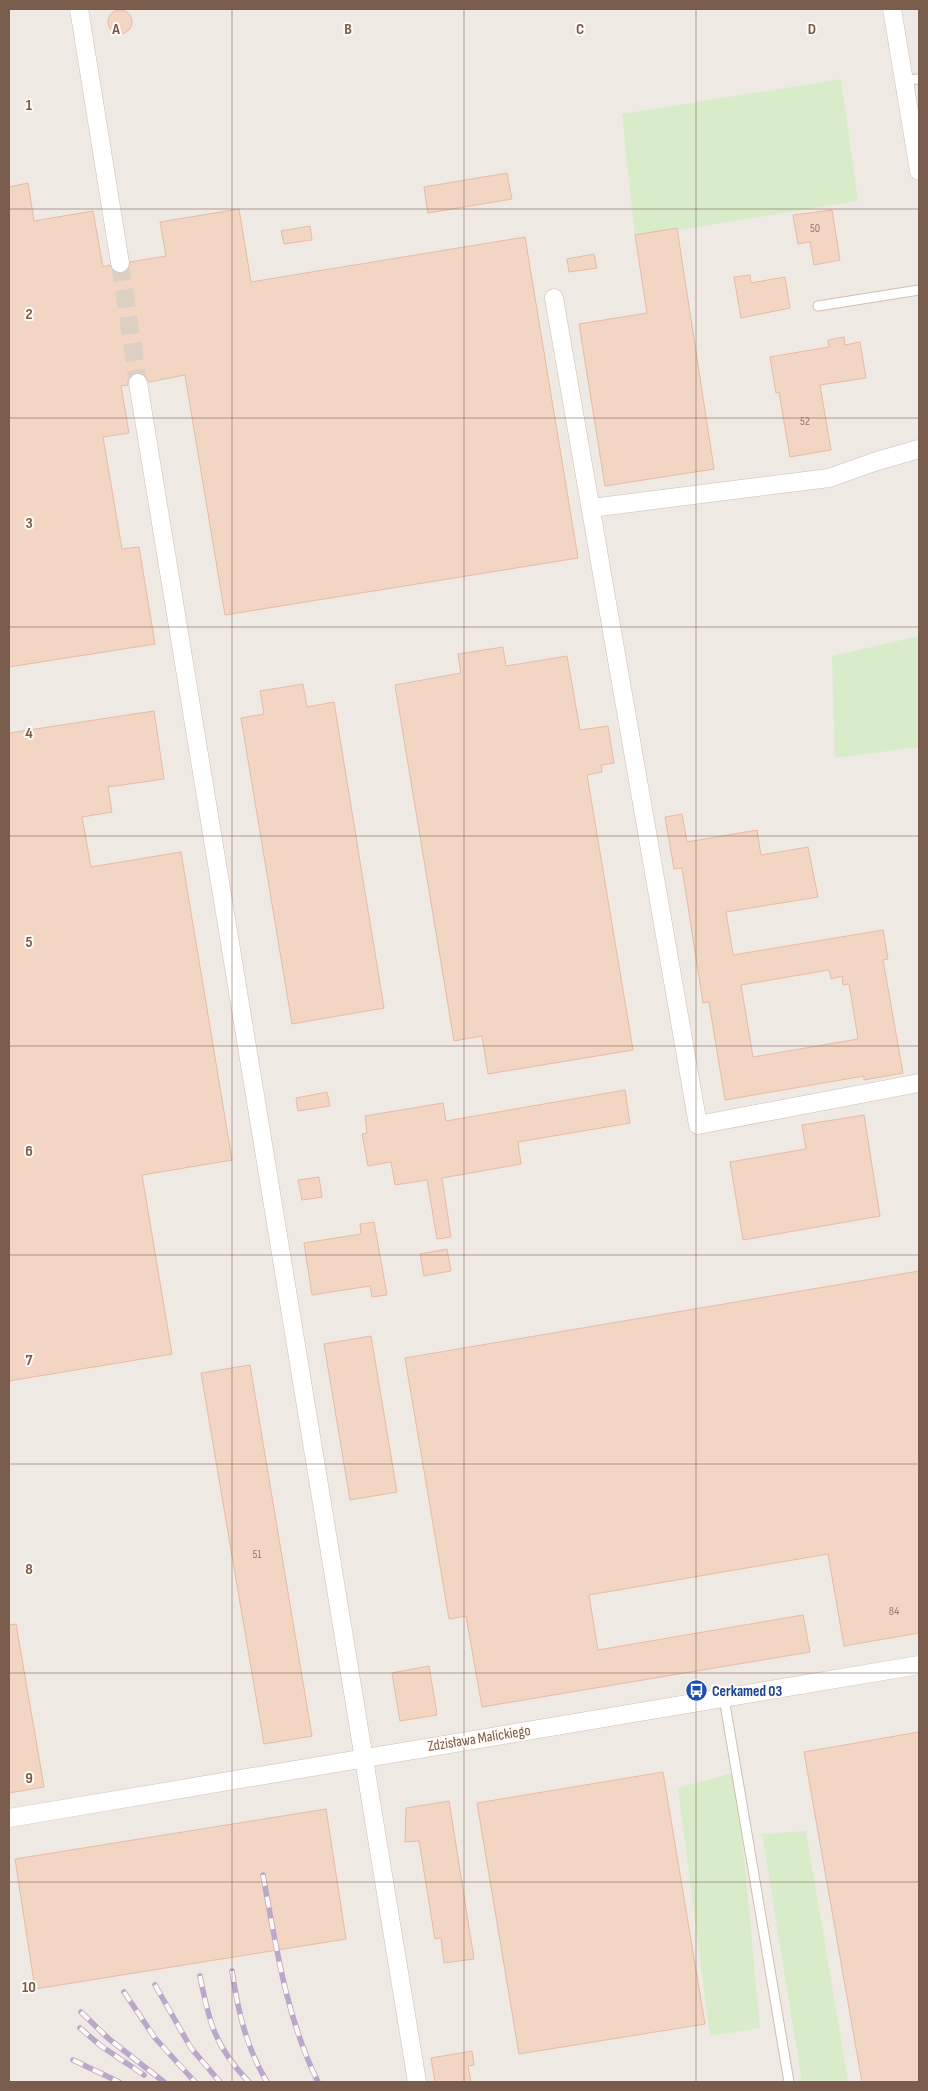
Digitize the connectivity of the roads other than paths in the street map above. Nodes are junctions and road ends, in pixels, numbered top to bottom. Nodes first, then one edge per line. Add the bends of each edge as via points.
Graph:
1 (80, 9) edge
2 (892, 9) edge
3 (911, 79) edge
4 (919, 171) edge
5 (120, 264) tunnel mouth
6 (919, 290) edge
7 (554, 298) dead end
8 (818, 306) dead end
9 (138, 383) tunnel mouth
10 (919, 449) edge
11 (590, 508) junction
12 (919, 1083) edge
13 (919, 1665) edge
14 (724, 1698) junction
15 (363, 1757) junction
16 (9, 1818) edge
17 (416, 2082) edge
18 (789, 2082) edge

1 - 5 street
2 - 3 street
3 - 4 street
6 - 8 lane
7 - 11 street
9 - 15 street
10 - 11 street via 829,478
11 - 12 street via 698,1125
13 - 14 street, Zdzisława Malickiego
14 - 15 street, Zdzisława Malickiego
14 - 18 lane
15 - 16 street, Zdzisława Malickiego
15 - 17 street

